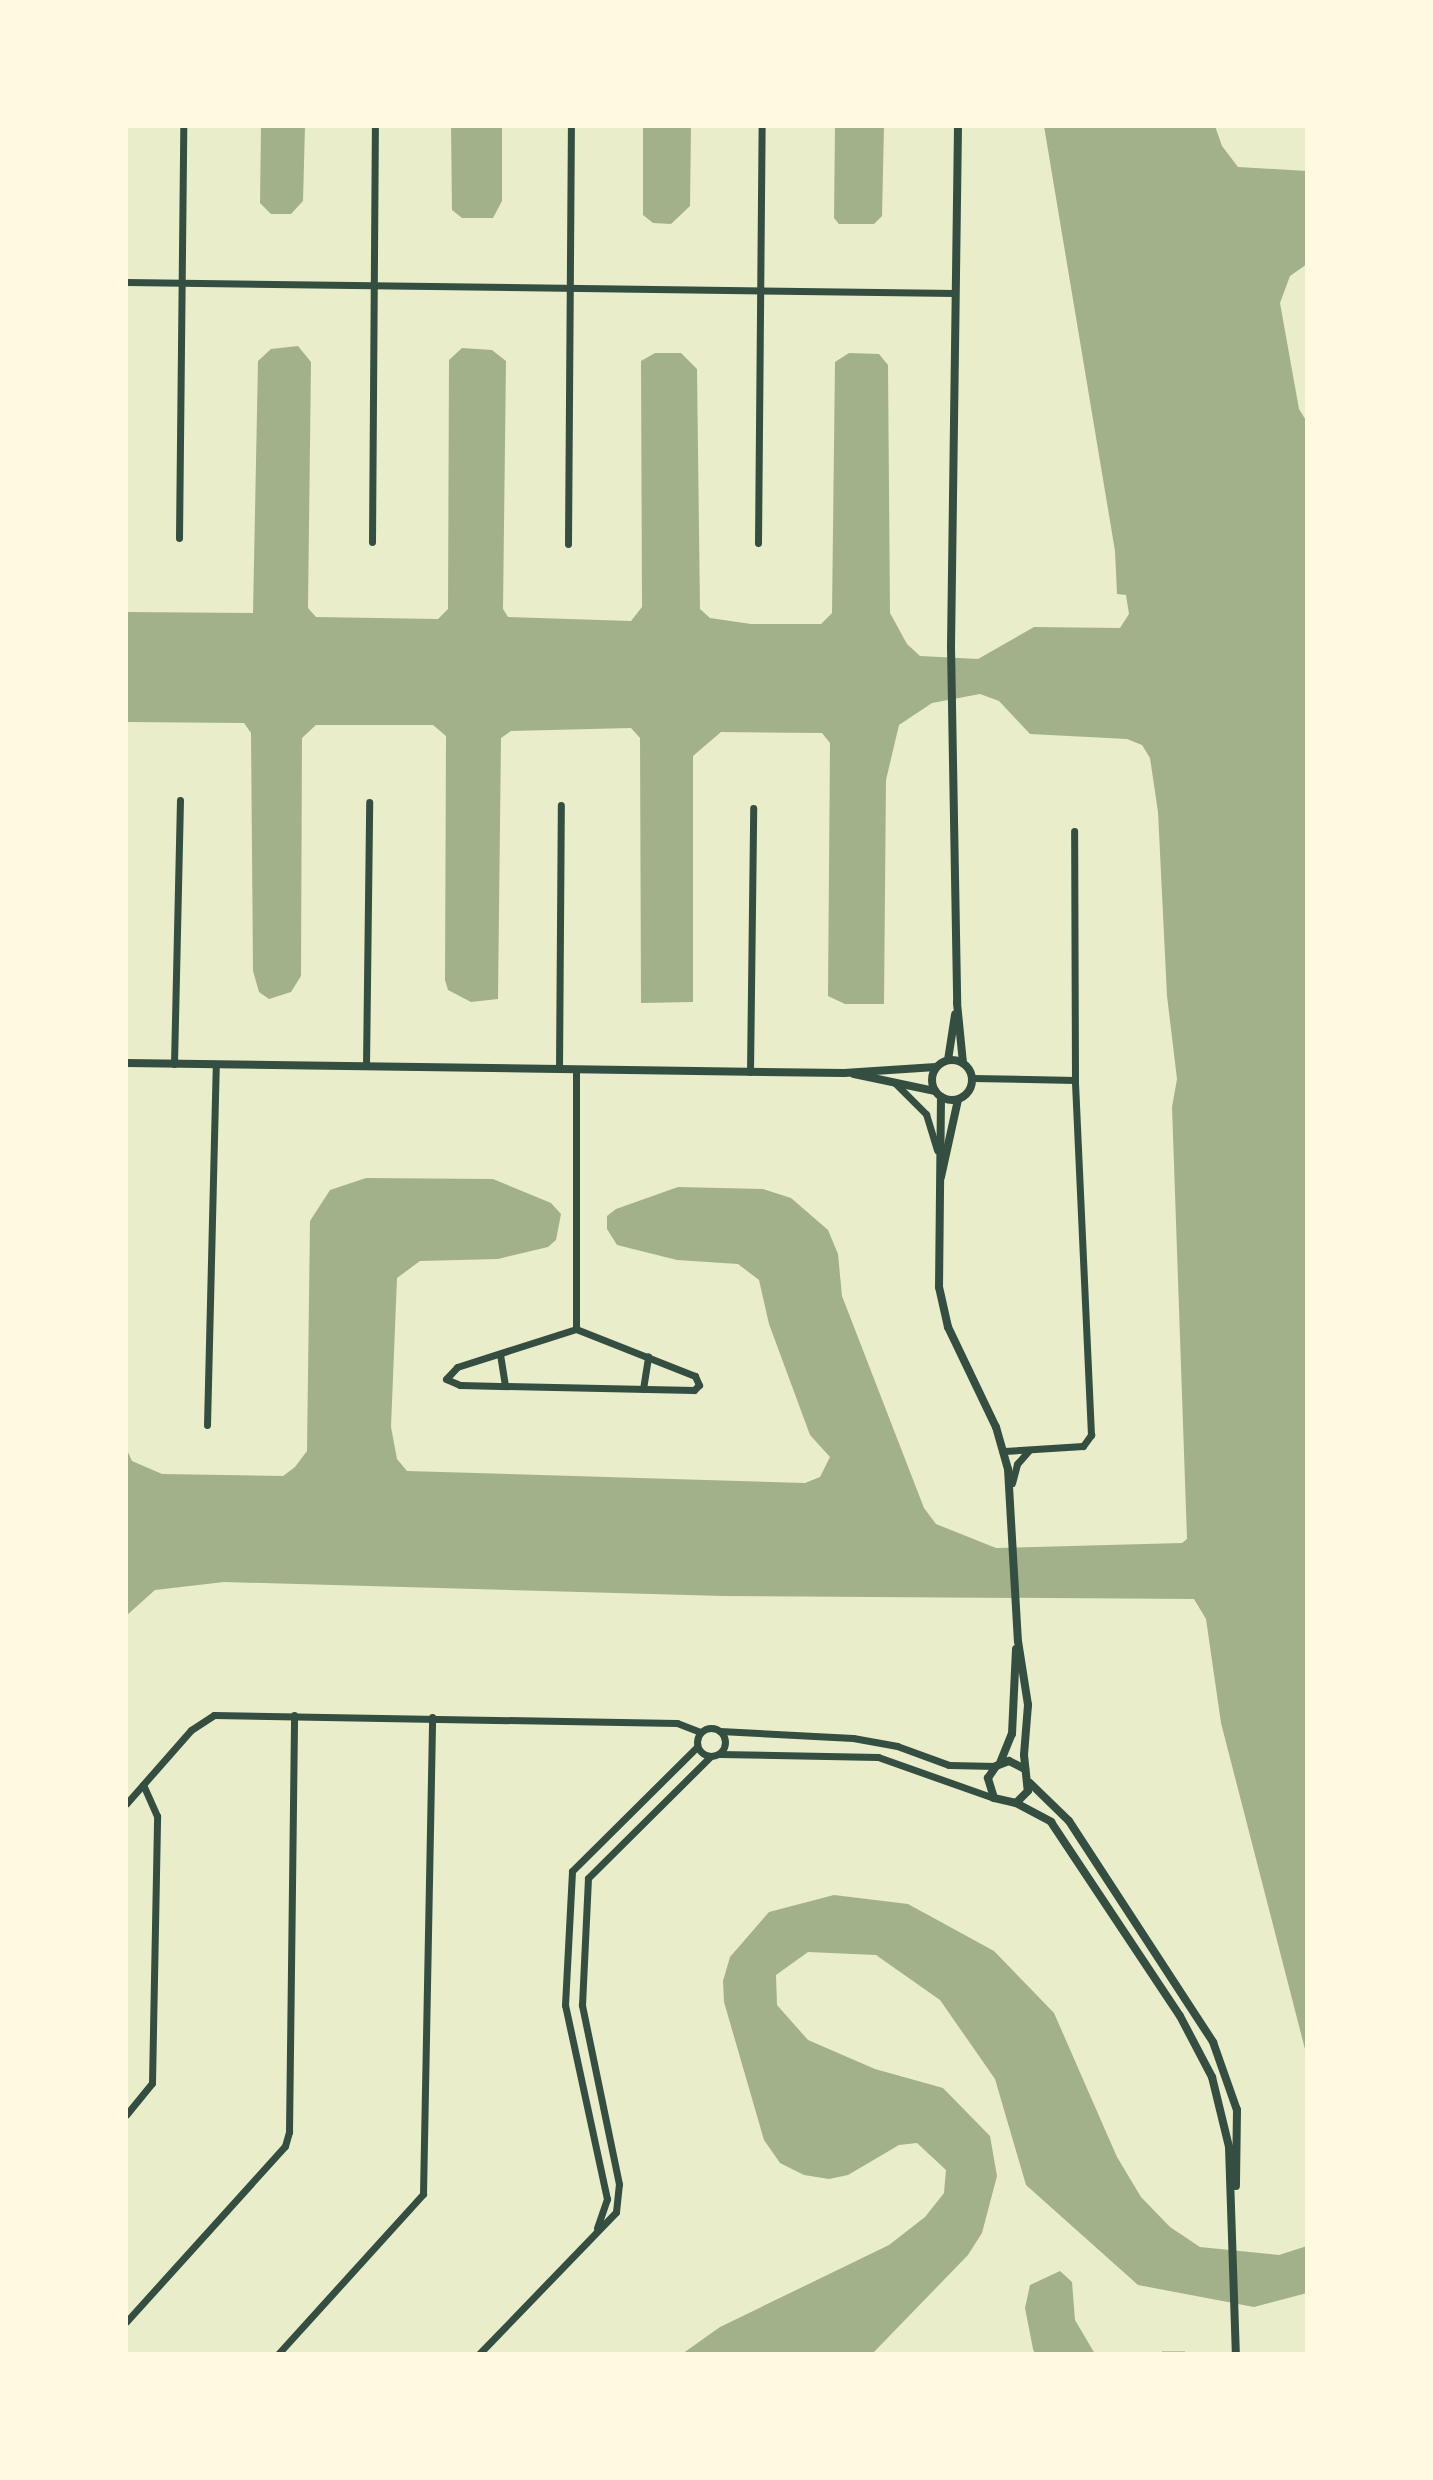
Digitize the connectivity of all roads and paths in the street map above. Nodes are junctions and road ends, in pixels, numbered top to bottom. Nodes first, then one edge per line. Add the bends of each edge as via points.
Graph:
1 (183, 126) edge
2 (375, 126) edge
3 (571, 126) edge
4 (762, 126) edge
5 (958, 126) edge
6 (126, 282) edge
7 (182, 282) junction
8 (374, 284) junction
9 (569, 288) junction
10 (759, 291) junction
11 (955, 293) junction
12 (179, 538) dead end
13 (372, 542) dead end
14 (758, 543) dead end
15 (568, 544) dead end
16 (180, 800) dead end
17 (369, 802) dead end
18 (561, 805) dead end
19 (753, 808) dead end
20 (1074, 831) dead end
21 (957, 1003) junction
22 (948, 1060) junction
23 (126, 1063) edge
24 (963, 1063) junction
25 (174, 1064) junction
26 (216, 1064) junction
27 (366, 1066) junction
28 (936, 1067) junction
29 (559, 1069) junction
30 (576, 1069) junction
31 (750, 1072) junction
32 (844, 1073) junction
33 (972, 1078) junction
34 (1075, 1080) junction
35 (894, 1081) junction
36 (938, 1094) junction
37 (958, 1100) junction
38 (937, 1150) junction
39 (938, 1190) junction
40 (576, 1329) junction
41 (500, 1354) junction
42 (648, 1356) junction
43 (505, 1386) junction
44 (643, 1389) junction
45 (207, 1425) dead end
46 (1029, 1450) junction
47 (1004, 1451) junction
48 (1011, 1488) junction
49 (1018, 1641) junction
50 (294, 1715) junction
51 (432, 1717) junction
52 (720, 1731) junction
53 (700, 1732) junction
54 (697, 1747) junction
55 (719, 1754) junction
56 (710, 1757) junction
57 (998, 1764) junction
58 (675, 1769) junction
59 (1025, 1769) junction
60 (685, 1781) junction
61 (1030, 1783) junction
62 (143, 1785) junction
63 (994, 1798) junction
64 (1016, 1803) junction
65 (126, 1804) edge
66 (1081, 1841) junction
67 (1068, 1849) junction
68 (126, 2115) edge
69 (1234, 2208) junction
70 (594, 2233) junction
71 (126, 2322) edge
72 (278, 2354) edge
73 (479, 2354) edge
74 (1236, 2354) edge

1 - 7 street
2 - 8 street
3 - 9 street
4 - 10 street
5 - 11 street
6 - 7 street
7 - 8 street
7 - 12 street
8 - 9 street
8 - 13 street
9 - 10 street
9 - 15 street
10 - 11 street
10 - 14 street
11 - 21 street via 951,647
16 - 25 street
17 - 27 street
18 - 29 street
19 - 31 street
20 - 34 street
21 - 22 street
21 - 24 street
22 - 24 street
22 - 28 street
23 - 25 street
24 - 33 street
25 - 26 street
26 - 27 street
26 - 45 street
27 - 29 street
28 - 32 street
28 - 36 street
29 - 30 street
30 - 31 street
30 - 40 street
31 - 32 street
32 - 35 street
33 - 34 street
33 - 37 street via 969,1091
34 - 46 street via 1091,1435 1083,1446
35 - 36 street
35 - 38 street via 926,1114
36 - 37 street
36 - 38 street
37 - 39 street
38 - 39 street
39 - 47 street via 936,1267 944,1309
40 - 41 street
40 - 42 street
41 - 43 street
41 - 43 street via 457,1367 446,1379 454,1385
42 - 44 street
42 - 44 street via 695,1376 699,1385 694,1390
43 - 44 street
46 - 47 street
46 - 48 street via 1013,1471
47 - 48 street
48 - 49 street
49 - 57 street via 1012,1734
49 - 59 street via 1028,1705
50 - 51 street
50 - 62 street via 214,1715 191,1730
50 - 71 street via 289,2132 285,2146
51 - 53 street via 677,1723
51 - 72 street via 423,2194
52 - 53 street
52 - 55 street via 725,1744
52 - 57 street via 853,1738 897,1746 949,1765
53 - 54 street
54 - 56 street
54 - 58 street
55 - 56 street
55 - 63 street via 878,1757
56 - 60 street
57 - 59 street
57 - 63 street via 988,1785
58 - 60 street
58 - 70 street via 585,1853 572,1871 566,1900 565,2005 607,2199
59 - 61 street
60 - 70 street via 588,1878 582,2005 619,2198 616,2212
61 - 64 street
61 - 66 street via 1069,1821
62 - 65 street
62 - 68 street via 157,1816 152,2083
63 - 64 street
64 - 67 street via 1051,1822
66 - 67 street
66 - 69 street via 1218,2054 1237,2110 1240,2148
67 - 69 street via 1200,2048 1224,2114
69 - 74 street
70 - 73 street

